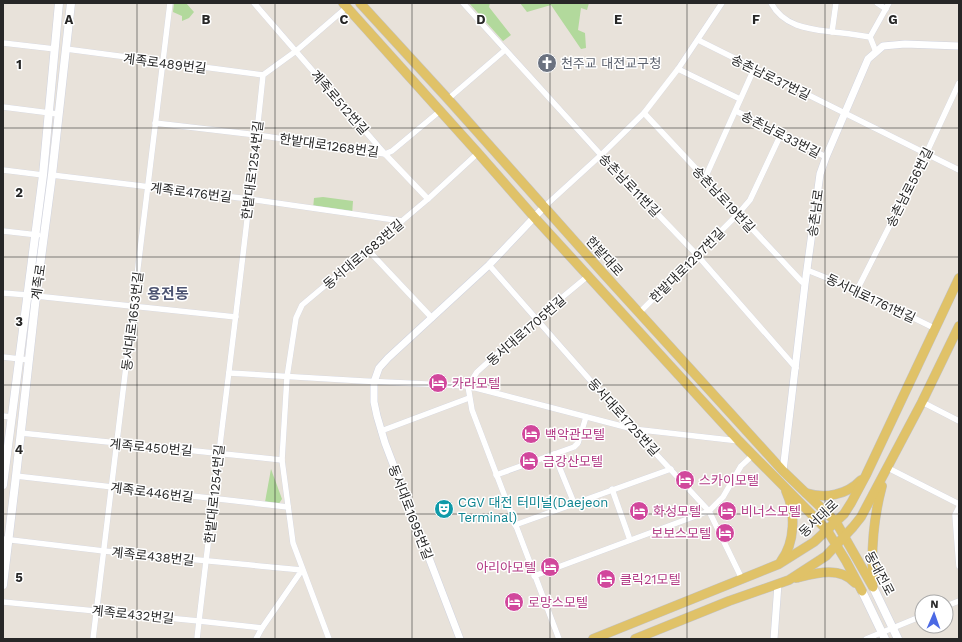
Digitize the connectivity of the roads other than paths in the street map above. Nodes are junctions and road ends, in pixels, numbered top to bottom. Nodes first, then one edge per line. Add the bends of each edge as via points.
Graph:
1 (59, 3) edge
2 (71, 3) edge
3 (170, 3) edge
4 (254, 3) edge
5 (360, 3) edge
6 (463, 3) edge
7 (722, 3) edge
8 (771, 3) edge
9 (836, 3) edge
10 (877, 3) edge
11 (345, 5) edge
12 (888, 6) edge
13 (832, 32) junction
14 (870, 37) junction
15 (698, 40) junction
16 (3, 43) edge
17 (959, 46) edge
18 (55, 49) junction
19 (66, 49) junction
20 (505, 50) junction
21 (296, 51) junction
22 (876, 52) junction
23 (163, 62) junction
24 (678, 69) junction
25 (754, 69) junction
26 (263, 75) junction
27 (959, 83) edge
28 (448, 99) junction
29 (740, 99) junction
30 (3, 107) edge
31 (440, 111) junction
32 (736, 111) junction
33 (49, 112) junction
34 (644, 113) junction
35 (58, 114) junction
36 (845, 114) junction
37 (155, 124) junction
38 (781, 134) junction
39 (257, 135) junction
40 (478, 153) junction
41 (385, 154) junction
42 (926, 154) junction
43 (601, 156) junction
44 (826, 157) junction
45 (3, 170) edge
46 (959, 170) edge
47 (43, 174) junction
48 (52, 175) junction
49 (705, 178) junction
50 (148, 187) junction
51 (249, 199) junction
52 (428, 199) junction
53 (544, 207) junction
54 (738, 214) junction
55 (535, 218) junction
56 (402, 221) junction
57 (3, 230) edge
58 (34, 234) junction
59 (44, 236) junction
60 (368, 250) junction
61 (697, 256) junction
62 (489, 265) junction
63 (807, 270) junction
64 (588, 276) junction
65 (959, 278) edge
66 (805, 284) junction
67 (857, 290) junction
68 (3, 293) edge
69 (32, 296) junction
70 (133, 306) junction
71 (639, 313) junction
72 (236, 317) junction
73 (432, 318) junction
74 (536, 319) junction
75 (959, 326) edge
76 (934, 328) junction
77 (3, 357) edge
78 (19, 359) junction
79 (29, 360) junction
80 (796, 368) junction
81 (229, 373) junction
82 (287, 377) junction
83 (374, 382) junction
84 (468, 386) junction
85 (469, 398) junction
86 (922, 402) junction
87 (7, 417) edge
88 (586, 417) junction
89 (959, 421) edge
90 (632, 429) junction
91 (382, 431) junction
92 (21, 433) junction
93 (739, 441) junction
94 (117, 444) junction
95 (218, 453) junction
96 (554, 454) junction
97 (753, 455) junction
98 (282, 460) junction
99 (671, 469) junction
100 (783, 471) junction
101 (886, 471) junction
102 (496, 475) junction
103 (866, 475) junction
104 (16, 476) junction
105 (3, 483) edge
106 (783, 487) junction
107 (112, 488) junction
108 (612, 489) junction
109 (805, 493) junction
110 (213, 499) junction
111 (574, 503) junction
112 (959, 505) edge
113 (288, 507) junction
114 (709, 511) junction
115 (836, 522) junction
116 (515, 525) junction
117 (827, 530) junction
118 (845, 537) junction
119 (6, 540) edge
120 (630, 540) junction
121 (836, 546) junction
122 (104, 551) junction
123 (206, 561) junction
124 (779, 564) junction
125 (959, 566) edge
126 (302, 570) junction
127 (534, 576) junction
128 (742, 579) junction
129 (789, 580) junction
130 (778, 584) junction
131 (3, 585) edge
132 (873, 587) junction
133 (862, 591) junction
134 (3, 602) edge
135 (96, 610) junction
136 (914, 619) edge
137 (199, 621) junction
138 (262, 628) junction
139 (893, 628) junction
140 (653, 635) edge
141 (884, 636) edge
142 (93, 639) edge
143 (197, 639) edge
144 (256, 639) edge
145 (329, 639) edge
146 (460, 639) edge
147 (559, 639) edge
148 (593, 639) edge
149 (635, 639) edge
150 (774, 639) edge
151 (866, 639) edge
152 (898, 639) edge

1 - 18 main road, 계족로
2 - 19 main road, 계족로
3 - 23 street, 동서대로1653번길
4 - 21 street, 계족로512번길
5 - 28 main road, 한밭대로
6 - 20 street, 송촌남로11번길
7 - 15 street
8 - 13 street via 775,10 792,24
9 - 13 street
10 - 12 street
11 - 21 street
11 - 31 main road, 한밭대로
12 - 14 street
13 - 14 street
14 - 22 street
15 - 24 street
15 - 25 street, 송촌남로37번길
16 - 18 street
17 - 22 street via 905,44 883,46
18 - 33 main road, 계족로
19 - 23 street, 계족로489번길
19 - 35 main road, 계족로
20 - 28 street
20 - 43 street, 송촌남로11번길
21 - 26 street
21 - 41 street, 계족로512번길
22 - 36 street, 송촌남로 via 868,59
23 - 26 street, 계족로489번길
23 - 37 street, 동서대로1653번길
24 - 29 street
24 - 34 street
25 - 29 street, 송촌남로33번길
25 - 36 street, 송촌남로37번길
26 - 39 street, 한밭대로1254번길
27 - 42 street, 송촌남로56번길
28 - 53 main road, 한밭대로
29 - 32 street, 송촌남로33번길
30 - 33 street
31 - 40 main road, 한밭대로
31 - 41 street, 한밭대로1268번길
32 - 38 street, 송촌남로33번길
32 - 49 street, 송촌남로33번길
33 - 35 street
33 - 47 main road, 계족로
34 - 43 street
34 - 49 street, 송촌남로19번길
35 - 48 main road, 계족로
36 - 42 street, 송촌남로37번길
36 - 44 street, 송촌남로
37 - 39 street, 한밭대로1268번길
37 - 50 street, 동서대로1653번길
38 - 44 street, 송촌남로33번길
38 - 54 street, 한밭대로1297번길 via 750,200
39 - 41 street, 한밭대로1268번길
39 - 51 street, 한밭대로1254번길
40 - 52 street, 동서대로1683번길
40 - 55 main road, 한밭대로
41 - 52 street, 계족로512번길
42 - 46 street, 송촌남로37번길
42 - 67 street, 송촌남로56번길
43 - 53 street
43 - 61 street, 송촌남로11번길
44 - 63 street, 송촌남로 via 820,174
45 - 47 street
47 - 58 main road, 계족로
48 - 50 street, 계족로476번길
48 - 59 main road, 계족로
49 - 54 street, 송촌남로19번길
50 - 51 street, 계족로476번길
50 - 70 street, 동서대로1653번길
51 - 56 street, 계족로476번길
51 - 72 street, 한밭대로1254번길
52 - 56 street, 동서대로1683번길
53 - 55 street, 동서대로1695번길
53 - 71 main road, 한밭대로
54 - 61 street, 한밭대로1297번길
54 - 66 street, 송촌남로19번길
55 - 62 street, 동서대로1695번길
55 - 64 main road, 한밭대로
56 - 60 street, 동서대로1683번길
57 - 58 street
58 - 59 street
58 - 69 main road, 계족로
59 - 69 main road, 계족로
60 - 73 street
60 - 82 street, 동서대로1683번길 via 302,305 296,318
61 - 71 street, 한밭대로1297번길
61 - 80 street, 송촌남로11번길
62 - 73 street, 동서대로1695번길
62 - 74 street, 동서대로1725번길
63 - 66 street, 송촌남로
63 - 67 street, 동서대로1761번길
64 - 74 street, 동서대로1705번길
64 - 93 main road, 한밭대로
65 - 76 main road, 동서대로
66 - 80 street, 송촌남로
67 - 76 street, 동서대로1761번길
68 - 69 street
69 - 70 street
69 - 78 main road, 계족로
69 - 79 main road, 계족로
70 - 72 street
70 - 94 street, 동서대로1653번길
71 - 100 main road, 한밭대로
72 - 81 street, 한밭대로1254번길
73 - 83 street, 동서대로1695번길 via 388,358 379,368
74 - 84 street, 동서대로1705번길 via 477,372
74 - 90 street, 동서대로1725번길
75 - 86 main road
76 - 103 main road, 동서대로
77 - 78 street
78 - 79 street
78 - 87 main road, 계족로
79 - 92 main road, 계족로
80 - 100 street, 송촌남로
81 - 82 street
81 - 95 street, 한밭대로1254번길
82 - 83 street
82 - 98 street, 동서대로1683번길
83 - 84 street
83 - 91 street, 동서대로1695번길 via 374,402
84 - 85 street
84 - 88 street
85 - 91 street
85 - 102 street
86 - 89 street
86 - 101 main road
87 - 105 main road, 계족로
88 - 90 street
88 - 96 street via 577,445
90 - 93 street
90 - 99 street, 동서대로1725번길
91 - 146 street, 동서대로1695번길
92 - 94 street, 계족로450번길
92 - 104 main road, 계족로
93 - 97 main road, 한밭대로
94 - 95 street, 계족로450번길
94 - 107 street, 동서대로1653번길
95 - 98 street, 계족로450번길
95 - 110 street, 한밭대로1254번길
96 - 102 street
96 - 111 street
97 - 106 main road, 한밭대로
97 - 114 street via 741,466 723,497
98 - 113 street, 동서대로1683번길
99 - 108 street
99 - 114 street, 동서대로1725번길
100 - 109 main road, 한밭대로
101 - 112 street
101 - 118 main road via 861,517
101 - 132 main road via 878,506 872,563
102 - 116 street
103 - 109 main road via 855,486 839,494 823,496
103 - 115 main road, 동서대로 via 847,510
104 - 107 street, 계족로446번길
104 - 119 main road, 계족로
106 - 117 main road, 한밭대로
106 - 124 main road via 791,505 792,530 788,550
107 - 110 street, 계족로446번길
107 - 122 street, 동서대로1653번길
108 - 111 street
108 - 120 street
109 - 115 main road, 한밭대로
110 - 113 street, 계족로446번길
110 - 123 street, 한밭대로1254번길
111 - 116 street
112 - 125 street via 955,515
113 - 126 street, 동서대로1683번길 via 293,543
114 - 120 street
114 - 128 street, 동서대로1725번길
115 - 117 main road, 동서대로
115 - 118 main road, 동대전로
116 - 127 street
117 - 121 main road, 동대전로
117 - 124 main road, 동서대로 via 814,542
118 - 121 main road
118 - 132 main road, 동대전로
119 - 122 street, 계족로438번길
119 - 131 main road, 계족로
120 - 127 street
121 - 129 main road
121 - 133 main road, 동대전로
122 - 123 street, 계족로438번길
122 - 135 street, 동서대로1653번길
123 - 126 street, 계족로438번길
123 - 137 street, 한밭대로1254번길
124 - 128 main road, 동서대로
126 - 138 street
126 - 145 street, 동서대로1683번길
127 - 147 street
128 - 148 main road, 동서대로
129 - 130 main road
129 - 133 main road via 822,573 841,573 850,578
130 - 140 main road via 729,601
130 - 150 street
132 - 139 main road, 동대전로
133 - 141 main road, 동대전로
134 - 135 street, 계족로432번길
135 - 137 street, 계족로432번길
135 - 142 street, 동서대로1653번길
136 - 139 street
137 - 138 street, 계족로432번길
137 - 143 street, 한밭대로1254번길
138 - 144 street
139 - 141 street
139 - 152 main road, 동대전로
140 - 149 main road
141 - 151 street

